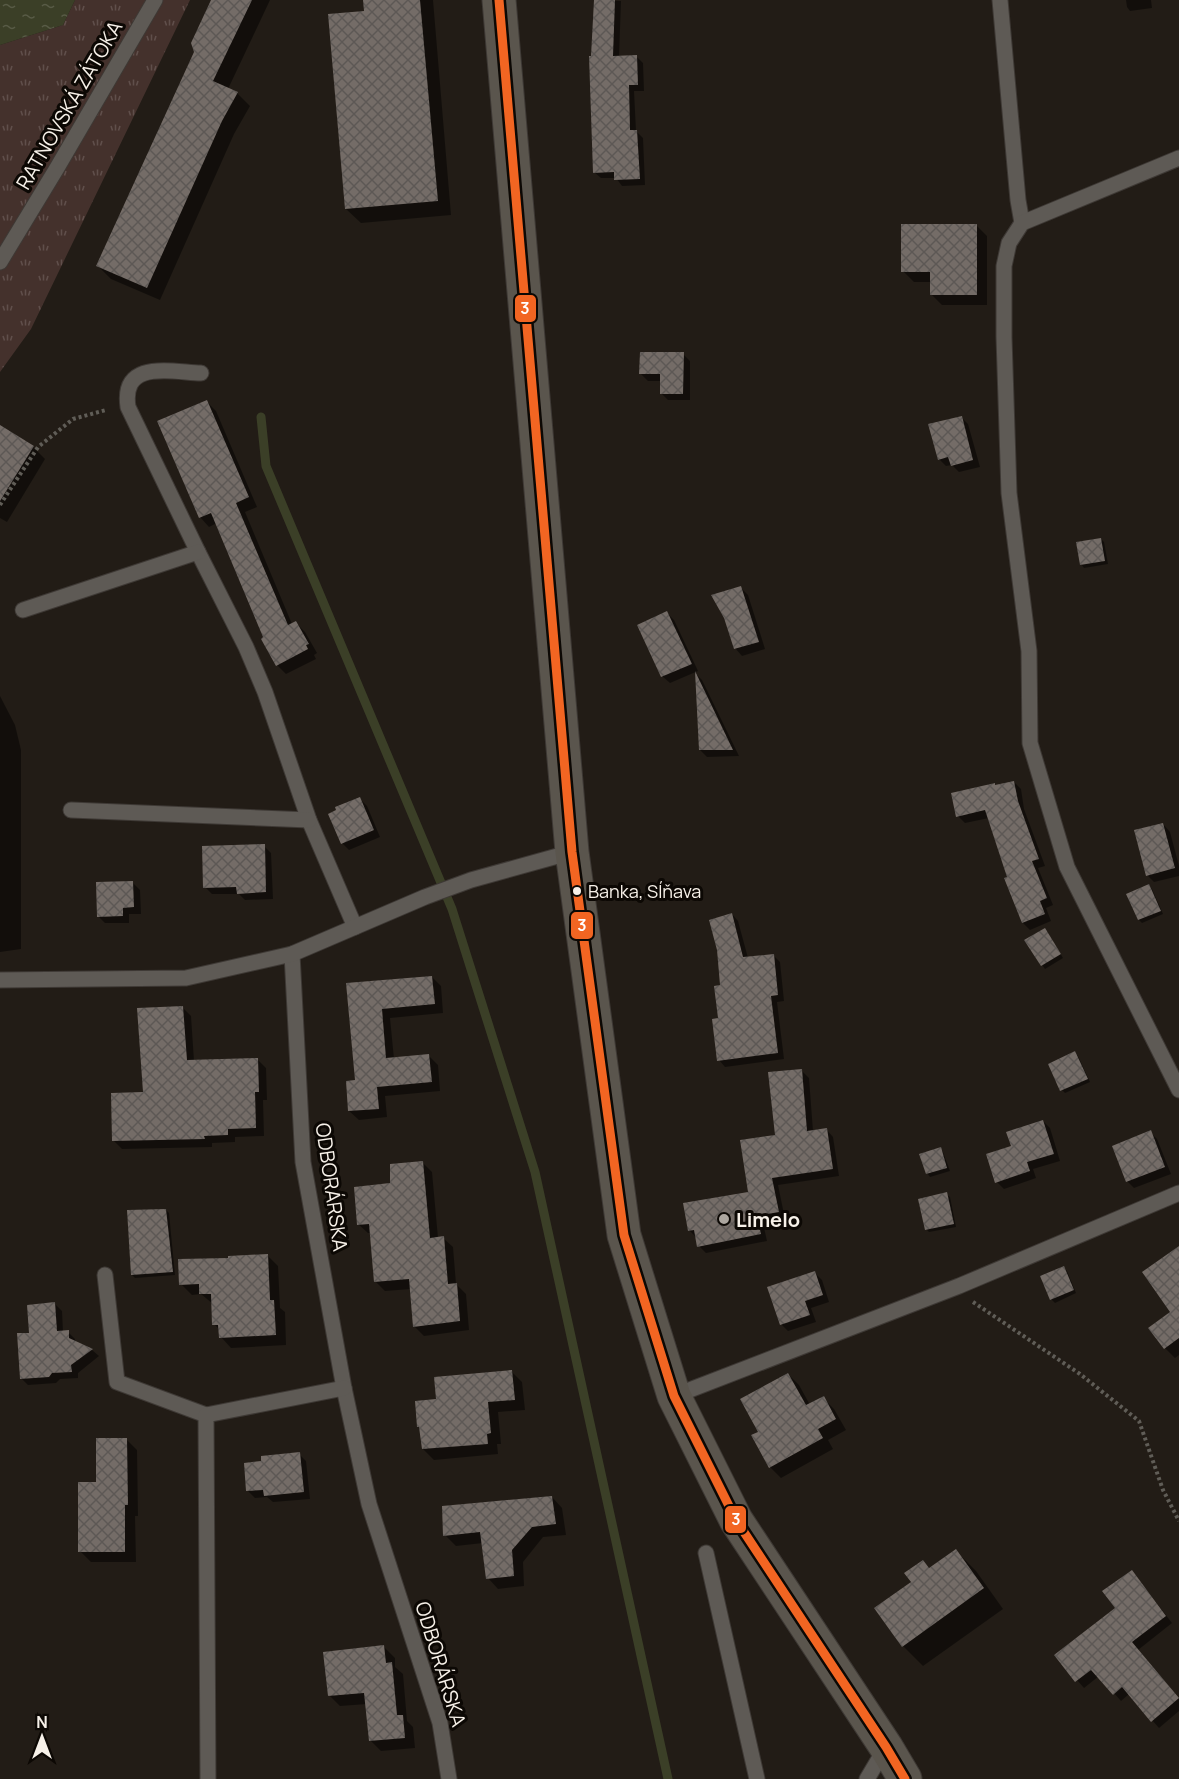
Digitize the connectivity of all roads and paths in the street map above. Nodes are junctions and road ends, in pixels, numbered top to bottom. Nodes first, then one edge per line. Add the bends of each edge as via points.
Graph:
1 (155, 0) edge
2 (499, 0) edge
3 (1000, 0) edge
4 (1179, 158) edge
5 (1022, 223) junction
6 (0, 262) edge
7 (201, 373) dead end
8 (127, 405) junction
9 (0, 505) edge
10 (198, 552) junction
11 (23, 610) dead end
12 (71, 810) dead end
13 (309, 820) junction
14 (572, 852) junction
15 (355, 927) junction
16 (292, 954) junction
17 (0, 980) edge
18 (1179, 1090) edge
19 (1179, 1193) edge
20 (105, 1275) dead end
21 (959, 1286) junction
22 (344, 1389) junction
23 (674, 1396) junction
24 (206, 1415) junction
25 (1179, 1521) edge
26 (706, 1553) dead end
27 (886, 1747) junction
28 (208, 1779) edge
29 (449, 1779) edge
30 (757, 1779) edge
31 (867, 1779) edge
32 (905, 1779) edge

1 - 6 lane, RATNOVSKÁ ZÁTOKA
2 - 14 main road
3 - 5 lane
4 - 5 lane
5 - 18 lane via 1009,243 1004,266 1004,337 1009,493 1029,651 1030,742 1067,867
7 - 8 lane via 150,371 139,375 126,394
8 - 9 path via 72,419 38,447
8 - 10 lane
10 - 11 lane
10 - 13 lane via 265,692
12 - 13 lane
13 - 15 lane
14 - 15 lane via 471,880
14 - 23 main road via 624,1235
15 - 16 lane
16 - 17 lane via 186,978
16 - 22 lane, ODBORÁRSKA via 303,1162
19 - 21 lane
20 - 24 lane via 117,1382
21 - 23 lane
21 - 25 path via 975,1304 1080,1374 1139,1421 1163,1491
22 - 24 lane
22 - 29 lane, ODBORÁRSKA via 369,1504 440,1723
23 - 27 main road via 736,1520
24 - 28 lane
26 - 30 lane
27 - 31 lane
27 - 32 main road

